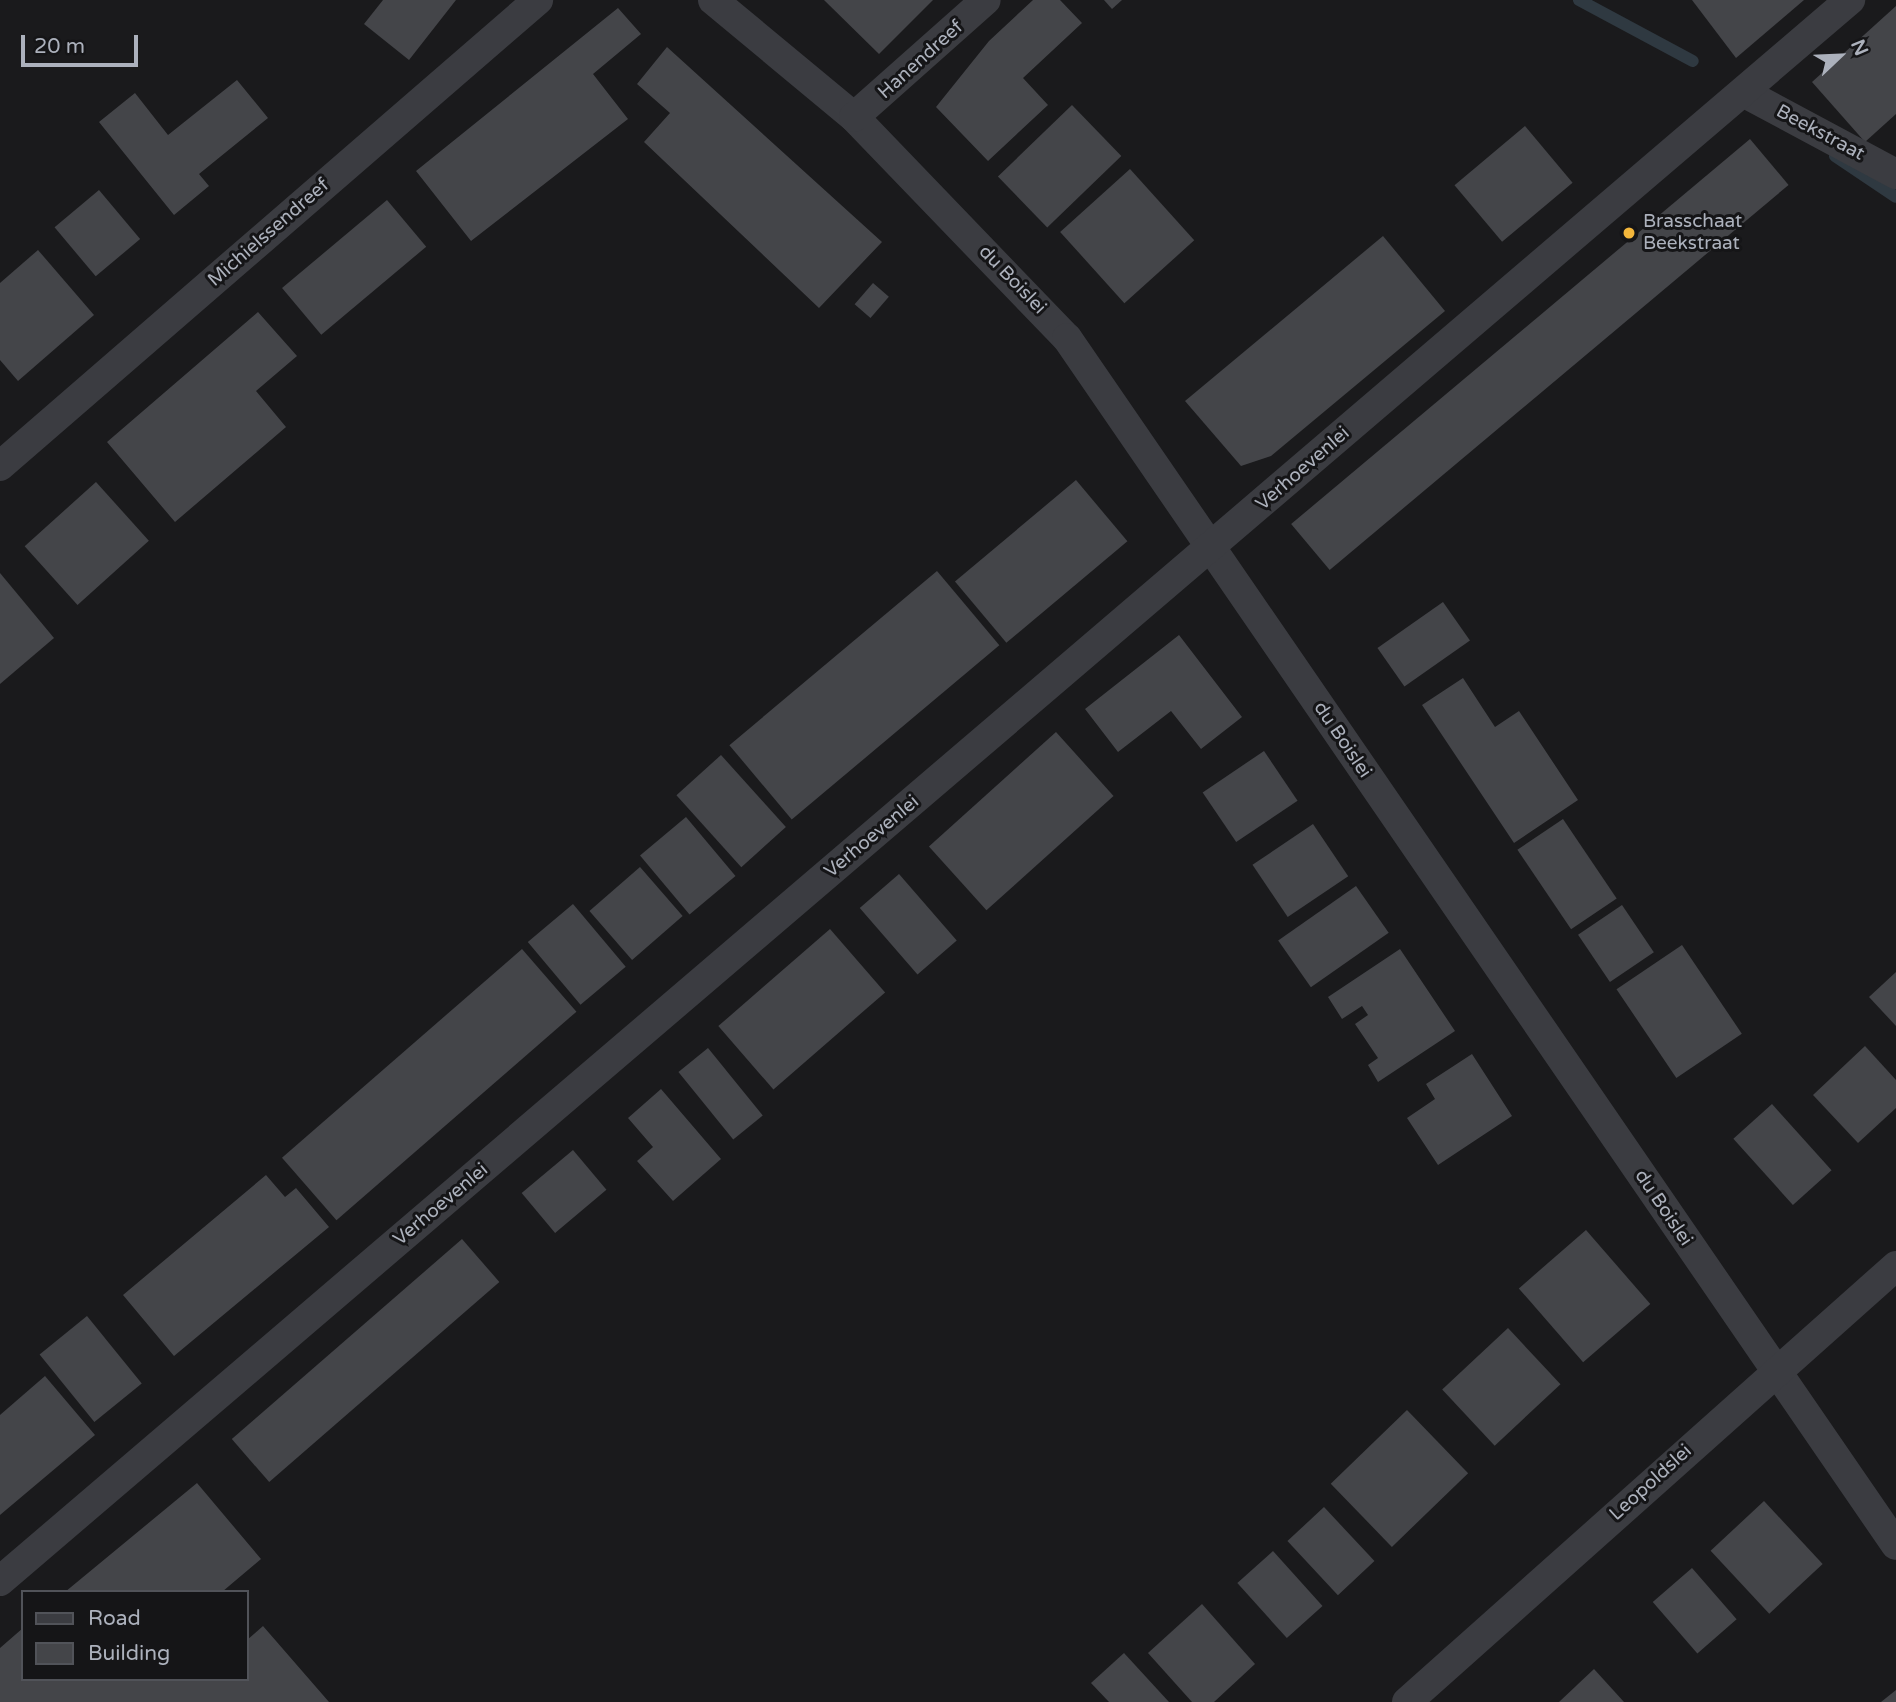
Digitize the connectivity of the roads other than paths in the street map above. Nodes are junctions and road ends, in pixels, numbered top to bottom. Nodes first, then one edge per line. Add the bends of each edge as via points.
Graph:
1 (538, 0) edge
2 (713, 0) edge
3 (986, 0) edge
4 (1850, 0) edge
5 (1743, 92) junction
6 (854, 117) junction
7 (1896, 174) edge
8 (0, 466) edge
9 (1213, 546) junction
10 (1896, 1266) edge
11 (1777, 1374) junction
12 (1896, 1545) edge
13 (0, 1581) edge
14 (1407, 1702) edge

1 - 8 street, Michielssendreef
2 - 6 street, du Boislei
3 - 6 street, Hanendreef
4 - 5 street, Verhoevenlei
5 - 7 street, Beekstraat
5 - 9 street, Verhoevenlei
6 - 9 street, du Boislei via 1067,338
9 - 11 street, du Boislei
9 - 13 street, Verhoevenlei
10 - 11 street, Leopoldslei
11 - 12 street, du Boislei
11 - 14 street, Leopoldslei

